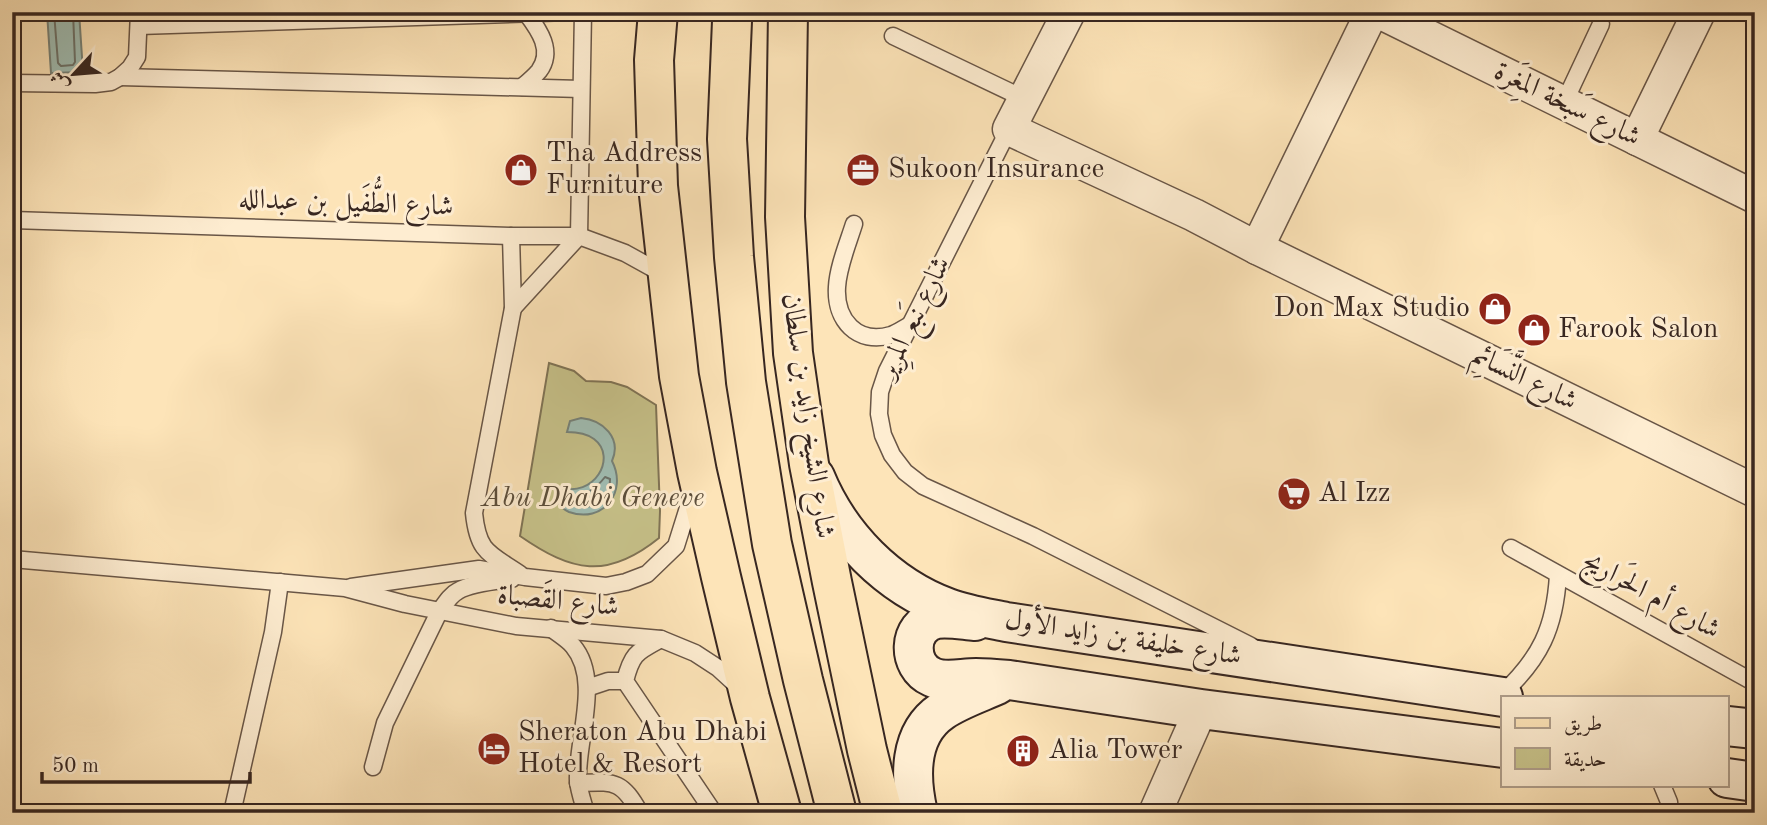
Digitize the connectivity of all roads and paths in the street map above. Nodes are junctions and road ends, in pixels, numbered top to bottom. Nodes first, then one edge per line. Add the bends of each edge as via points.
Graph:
1 (569, 12) edge
2 (583, 12) edge
3 (658, 12) edge
4 (788, 12) edge
5 (1069, 12) edge
6 (1372, 12) edge
7 (1379, 12) edge
8 (1699, 12) edge
9 (527, 13) edge
10 (139, 19) edge
11 (732, 21) dead end
12 (1601, 24) dead end
13 (893, 36) dead end
14 (120, 77) junction
15 (12, 83) edge
16 (522, 87) junction
17 (581, 89) junction
18 (1025, 99) junction
19 (1564, 103) junction
20 (1009, 129) junction
21 (1637, 139) junction
22 (1755, 197) edge
23 (12, 220) edge
24 (854, 224) dead end
25 (511, 236) junction
26 (579, 236) junction
27 (1257, 248) junction
28 (668, 278) junction
29 (513, 308) junction
30 (910, 325) junction
31 (809, 464) junction
32 (697, 472) junction
33 (1755, 491) edge
34 (1511, 548) dead end
35 (12, 559) edge
36 (1558, 575) junction
37 (525, 577) junction
38 (280, 582) junction
39 (345, 588) junction
40 (439, 612) junction
41 (1006, 622) junction
42 (551, 628) junction
43 (661, 639) junction
44 (1286, 663) junction
45 (1009, 680) junction
46 (625, 681) junction
47 (1755, 683) edge
48 (587, 688) junction
49 (1502, 696) edge
50 (1501, 697) edge
51 (750, 698) junction
52 (1201, 709) junction
53 (1728, 726) edge
54 (1755, 729) edge
55 (1501, 748) edge
56 (373, 767) dead end
57 (1728, 778) edge
58 (1755, 782) edge
59 (578, 783) junction
60 (1662, 786) edge
61 (232, 813) edge
62 (586, 813) edge
63 (640, 813) edge
64 (715, 813) edge
65 (782, 813) edge
66 (837, 813) edge
67 (883, 813) edge
68 (918, 813) edge
69 (1155, 813) edge
70 (1670, 813) edge

1 - 9 lane
2 - 17 lane
3 - 28 main road via 654,60 657,173
4 - 31 main road, شارع الشيخ زايد بن سلطان via 785,216 793,353
5 - 18 street, شارع نَبع المرِير
6 - 27 street
7 - 19 street, شارع سَبخة المِغَرة
8 - 21 street
9 - 10 lane
9 - 16 lane via 543,36 546,54 541,69
10 - 14 lane via 137,57
11 - 66 main road via 727,139 746,382 772,544
12 - 19 lane
13 - 18 lane
14 - 15 lane via 95,84
14 - 16 lane
16 - 17 lane
17 - 26 lane
18 - 20 street, شارع نَبع المرِير
19 - 21 street, شارع سَبخة المِغَرة
20 - 27 street, شارع النَّسَائِم
20 - 30 lane, شارع نَبع المرِير
21 - 22 street, شارع سَبخة المِغَرة
23 - 25 lane, شارع الطُّفَيل بن عبدالله
24 - 30 lane via 837,288 841,313 852,331 870,338 891,335
25 - 26 lane, شارع الطُّفَيل بن عبدالله
25 - 29 lane
26 - 28 lane, شارع الطُّفَيل بن عبدالله via 625,253
26 - 29 lane
27 - 33 street, شارع النَّسَائِم
28 - 32 main road via 679,376
29 - 37 lane via 474,513 480,542
30 - 44 lane, شارع نَبع المرِير via 887,371 879,414 883,435 905,472 923,486
31 - 41 main road, شارع خليفة بن زايد الأول via 840,524 872,561 920,595 948,608
31 - 67 main road, شارع الشيخ زايد بن سلطان
32 - 37 lane, شارع القَصباة via 676,546 647,574 606,586
32 - 51 main road
34 - 36 lane, شارع أم الحَرارِيج
35 - 38 lane, شارع القَصباة
36 - 47 lane, شارع أم الحَرارِيج
36 - 49 lane, شارع أم الحَرارِيج via 1557,598 1543,643
37 - 39 lane, شارع القَصباة via 479,569
37 - 40 lane via 466,587
38 - 39 lane, شارع القَصباة
38 - 61 lane
39 - 40 lane, شارع القَصباة
40 - 42 lane, شارع القَصباة
40 - 56 lane via 385,723
41 - 44 main road, شارع خليفة بن زايد الأول
41 - 45 main road via 936,620 919,631 913,647 922,671 937,679
42 - 43 lane, شارع القَصباة
42 - 48 lane via 573,646
43 - 46 lane via 638,652
43 - 51 lane, شارع القَصباة via 718,668
44 - 50 main road, شارع خليفة بن زايد الأول
45 - 52 main road, شارع خليفة بن زايد الأول
45 - 68 main road, شارع خليفة بن زايد الأول via 940,712 922,733 912,768
46 - 48 lane
46 - 64 lane
48 - 59 lane
51 - 65 main road
52 - 55 main road, شارع خليفة بن زايد الأول
52 - 69 street
53 - 54 main road
57 - 58 main road
59 - 62 lane
59 - 63 lane via 619,786
60 - 70 lane

